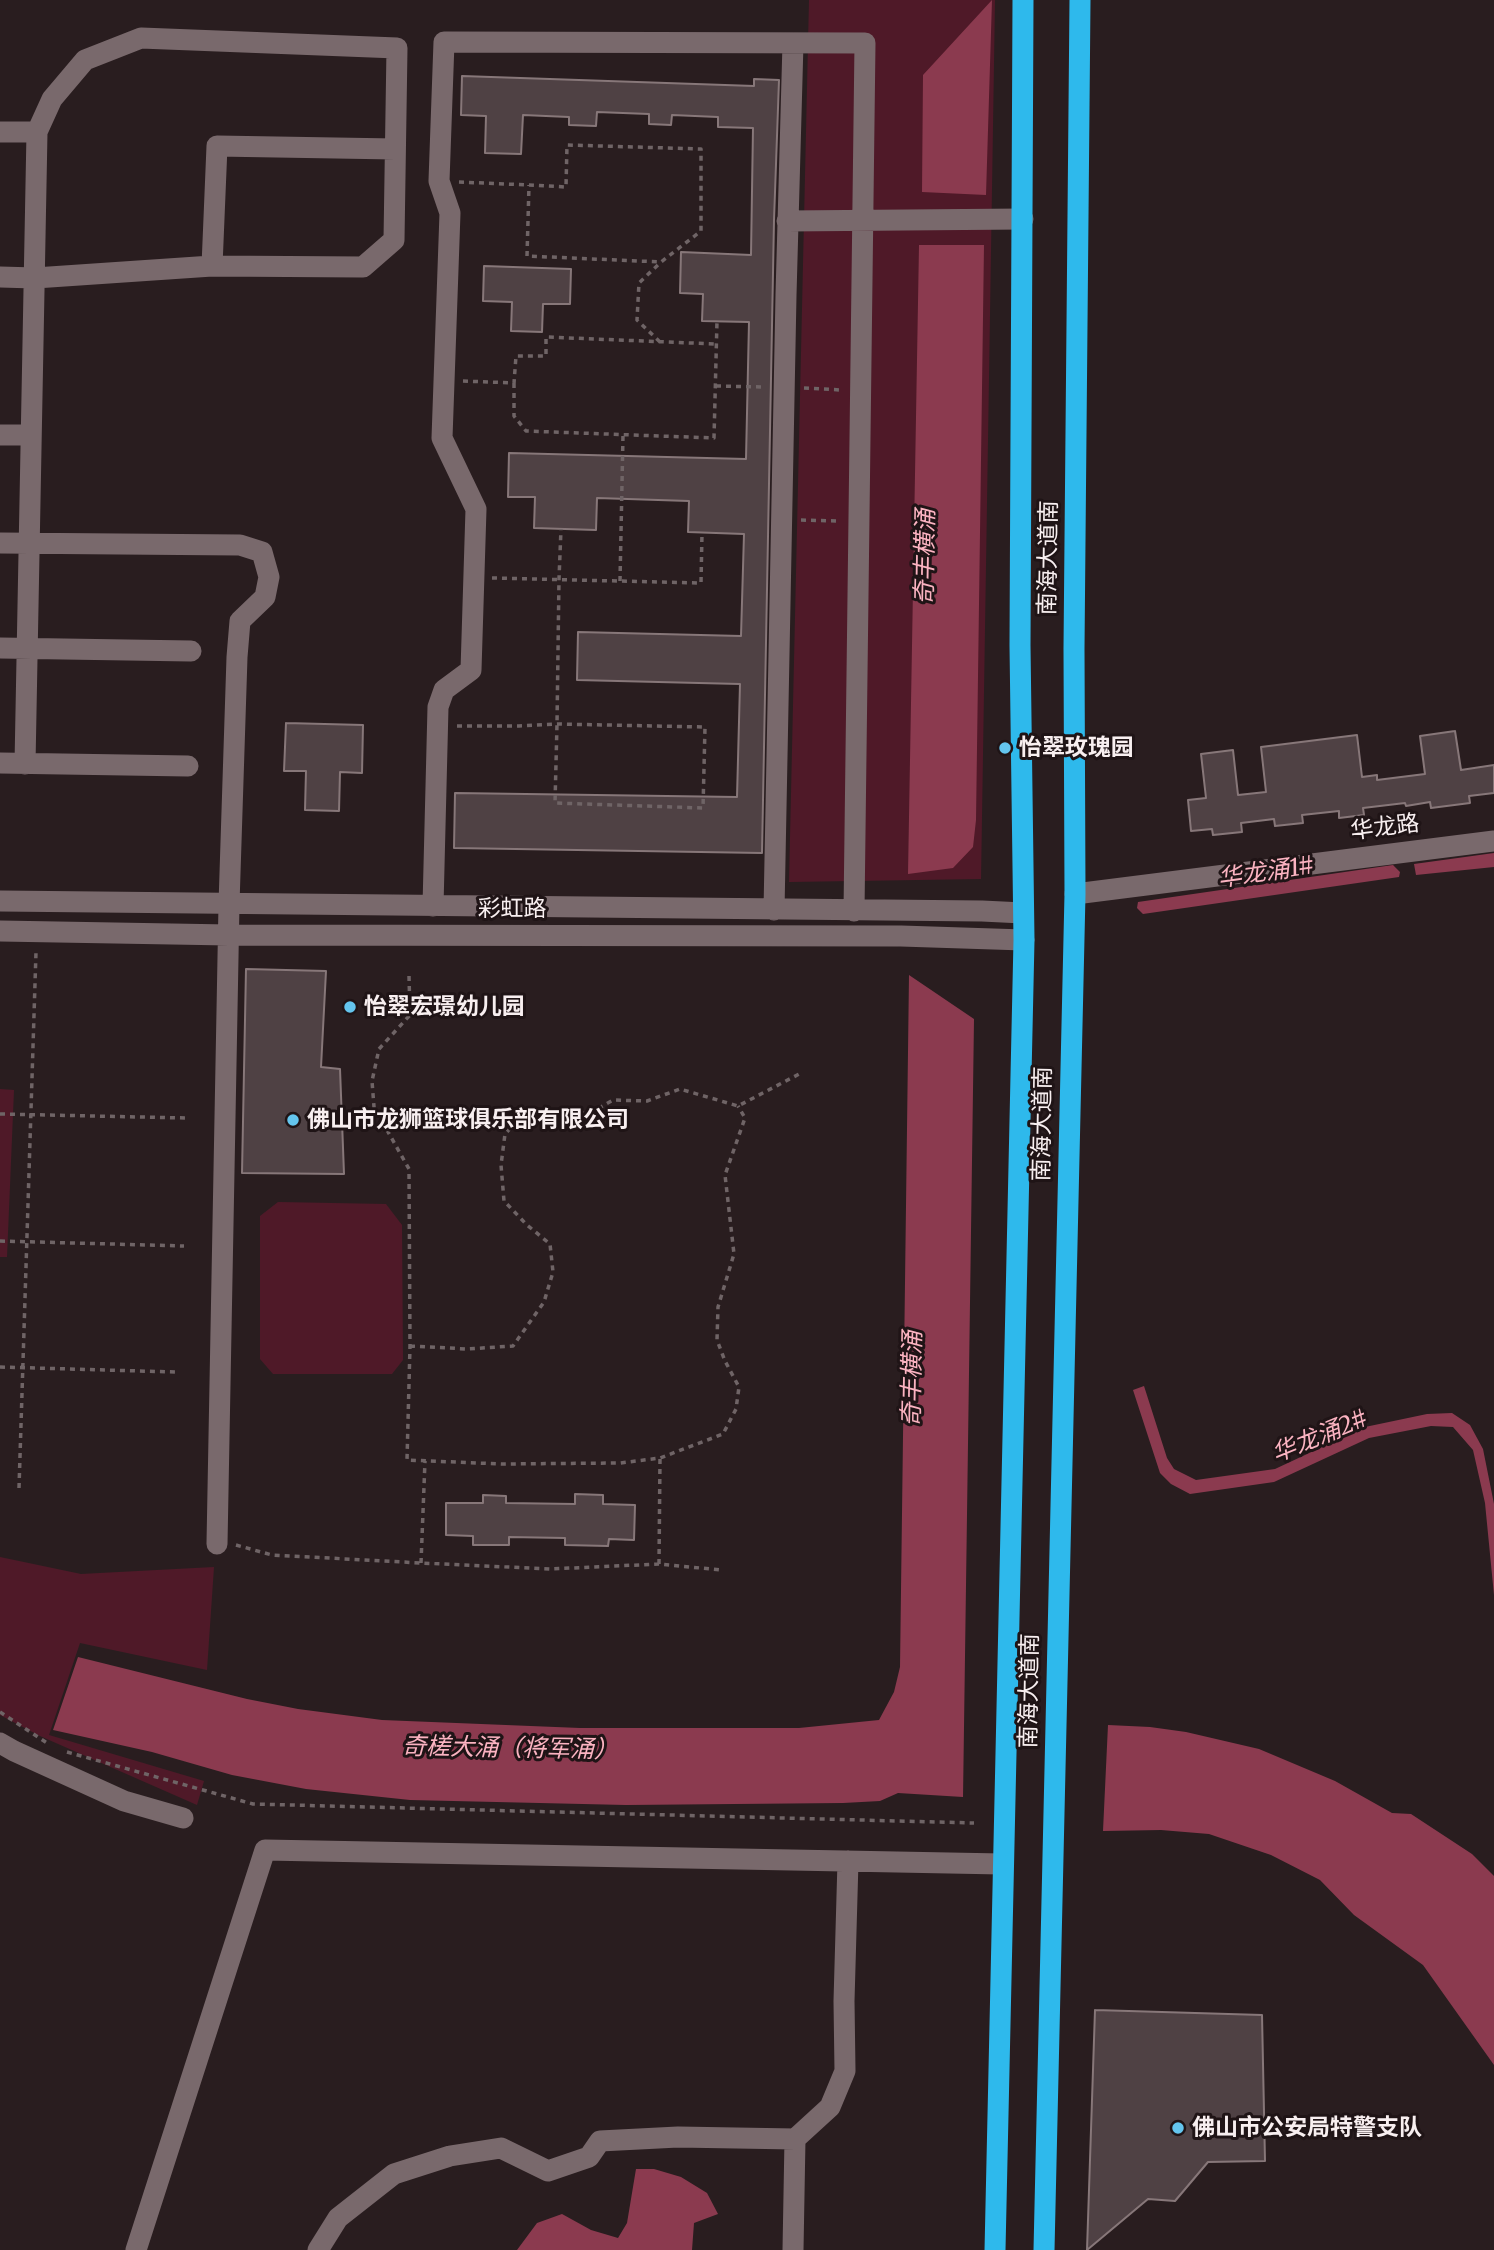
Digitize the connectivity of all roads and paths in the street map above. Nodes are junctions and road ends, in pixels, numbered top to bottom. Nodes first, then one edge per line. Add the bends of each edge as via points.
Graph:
1 (1080, 0) edge
2 (1023, 2) edge
3 (793, 43) junction
4 (0, 132) edge
5 (37, 132) junction
6 (395, 149) junction
7 (439, 181) junction
8 (529, 185) junction
9 (1023, 219) junction
10 (787, 221) junction
11 (864, 221) junction
12 (662, 261) junction
13 (212, 266) junction
14 (0, 277) edge
15 (35, 278) junction
16 (717, 321) dead end
17 (660, 342) junction
18 (716, 344) junction
19 (444, 381) junction
20 (514, 383) junction
21 (0, 435) edge
22 (31, 435) junction
23 (623, 435) junction
24 (782, 519) junction
25 (859, 522) junction
26 (561, 529) dead end
27 (702, 533) dead end
28 (0, 542) edge
29 (29, 542) junction
30 (473, 578) junction
31 (559, 579) junction
32 (620, 581) junction
33 (0, 648) edge
34 (26, 649) junction
35 (191, 651) dead end
36 (557, 724) junction
37 (438, 726) junction
38 (0, 763) edge
39 (25, 764) junction
40 (188, 766) dead end
41 (1494, 841) edge
42 (1075, 894) junction
43 (0, 901) edge
44 (229, 904) junction
45 (433, 906) junction
46 (774, 910) junction
47 (853, 911) junction
48 (1023, 913) junction
49 (0, 931) edge
50 (36, 932) junction
51 (229, 935) junction
52 (1024, 940) junction
53 (409, 976) dead end
54 (803, 1072) dead end
55 (738, 1106) junction
56 (0, 1114) edge
57 (30, 1114) junction
58 (187, 1118) dead end
59 (0, 1241) edge
60 (27, 1242) junction
61 (184, 1246) dead end
62 (410, 1346) junction
63 (0, 1367) edge
64 (23, 1368) junction
65 (175, 1372) dead end
66 (660, 1458) junction
67 (425, 1461) junction
68 (19, 1488) dead end
69 (217, 1544) joint
70 (421, 1563) junction
71 (659, 1564) junction
72 (721, 1570) dead end
73 (0, 1712) edge
74 (0, 1743) edge
75 (183, 1818) dead end
76 (974, 1823) dead end
77 (848, 1861) junction
78 (1002, 1864) junction
79 (795, 2139) junction
80 (136, 2250) edge
81 (318, 2250) edge
82 (793, 2250) edge
83 (995, 2250) edge
84 (1044, 2250) edge

1 - 42 highway, 南海大道南
2 - 9 highway, 南海大道南
3 - 7 street via 444,42
3 - 10 street
3 - 11 street via 865,43
4 - 5 street
5 - 6 street via 52,99 85,60 141,38 397,48
5 - 15 street
6 - 13 street via 394,240 363,267
6 - 13 street via 217,146
7 - 8 path
7 - 19 street via 450,214
8 - 12 path via 527,256
8 - 12 path via 566,187 567,145 701,149 701,231
9 - 11 street
9 - 48 highway, 南海大道南
10 - 11 street
10 - 24 street
11 - 25 street
12 - 17 path via 639,283 637,320
13 - 15 street
14 - 15 street
15 - 22 street
16 - 18 path
17 - 18 path
17 - 20 path via 546,337 546,356 516,356
18 - 23 path via 715,438
19 - 20 path
19 - 30 street via 442,438 476,509
20 - 23 path via 514,416 526,431
21 - 22 street
22 - 29 street
23 - 32 path
24 - 25 path
24 - 46 street
25 - 47 street
26 - 31 path
27 - 32 path via 701,583
28 - 29 street
29 - 34 street
29 - 44 street via 240,545 262,552 269,577 265,597 240,621
30 - 31 path
30 - 37 street via 471,670 443,690
31 - 32 path
31 - 36 path
33 - 34 street
34 - 35 street
34 - 39 street
36 - 36 path via 555,803 703,808 705,727
36 - 37 path
37 - 45 street
38 - 39 street
39 - 40 street
41 - 42 street, 华龙路
42 - 84 highway, 南海大道南
43 - 44 street, 彩虹路
44 - 45 street, 彩虹路
44 - 51 street
45 - 46 street, 彩虹路
46 - 47 street, 彩虹路
47 - 48 street, 彩虹路
48 - 52 highway, 南海大道南
49 - 50 street, 彩虹路
50 - 51 street, 彩虹路
50 - 57 path
51 - 52 street, 彩虹路
51 - 69 street
52 - 78 highway, 南海大道南
53 - 62 path via 410,1015 380,1049 372,1082 374,1107 409,1169
54 - 55 path
55 - 62 path via 680,1089 647,1101 613,1100 592,1112 523,1115 505,1134 501,1165 504,1201 550,1244 554,1272 544,1302 513,1346
55 - 66 path via 745,1118 724,1175 734,1254 718,1307 717,1340 739,1387 736,1409 723,1434
56 - 57 path
57 - 58 path
57 - 60 path
59 - 60 path
60 - 61 path
60 - 64 path
62 - 67 path via 407,1460
63 - 64 path
64 - 65 path
64 - 68 path
66 - 67 path via 575,1465
66 - 71 path
67 - 70 path
69 - 70 path via 230,1543 272,1555
70 - 71 path via 550,1569
71 - 72 path
73 - 76 path via 56,1749 253,1804
74 - 75 street via 124,1801
77 - 78 street
77 - 79 street via 845,2071 830,2107
77 - 80 street via 265,1850
78 - 83 highway, 南海大道南
79 - 81 street via 600,2141 589,2157 548,2171 501,2148 450,2156 394,2174 338,2218
79 - 82 street

